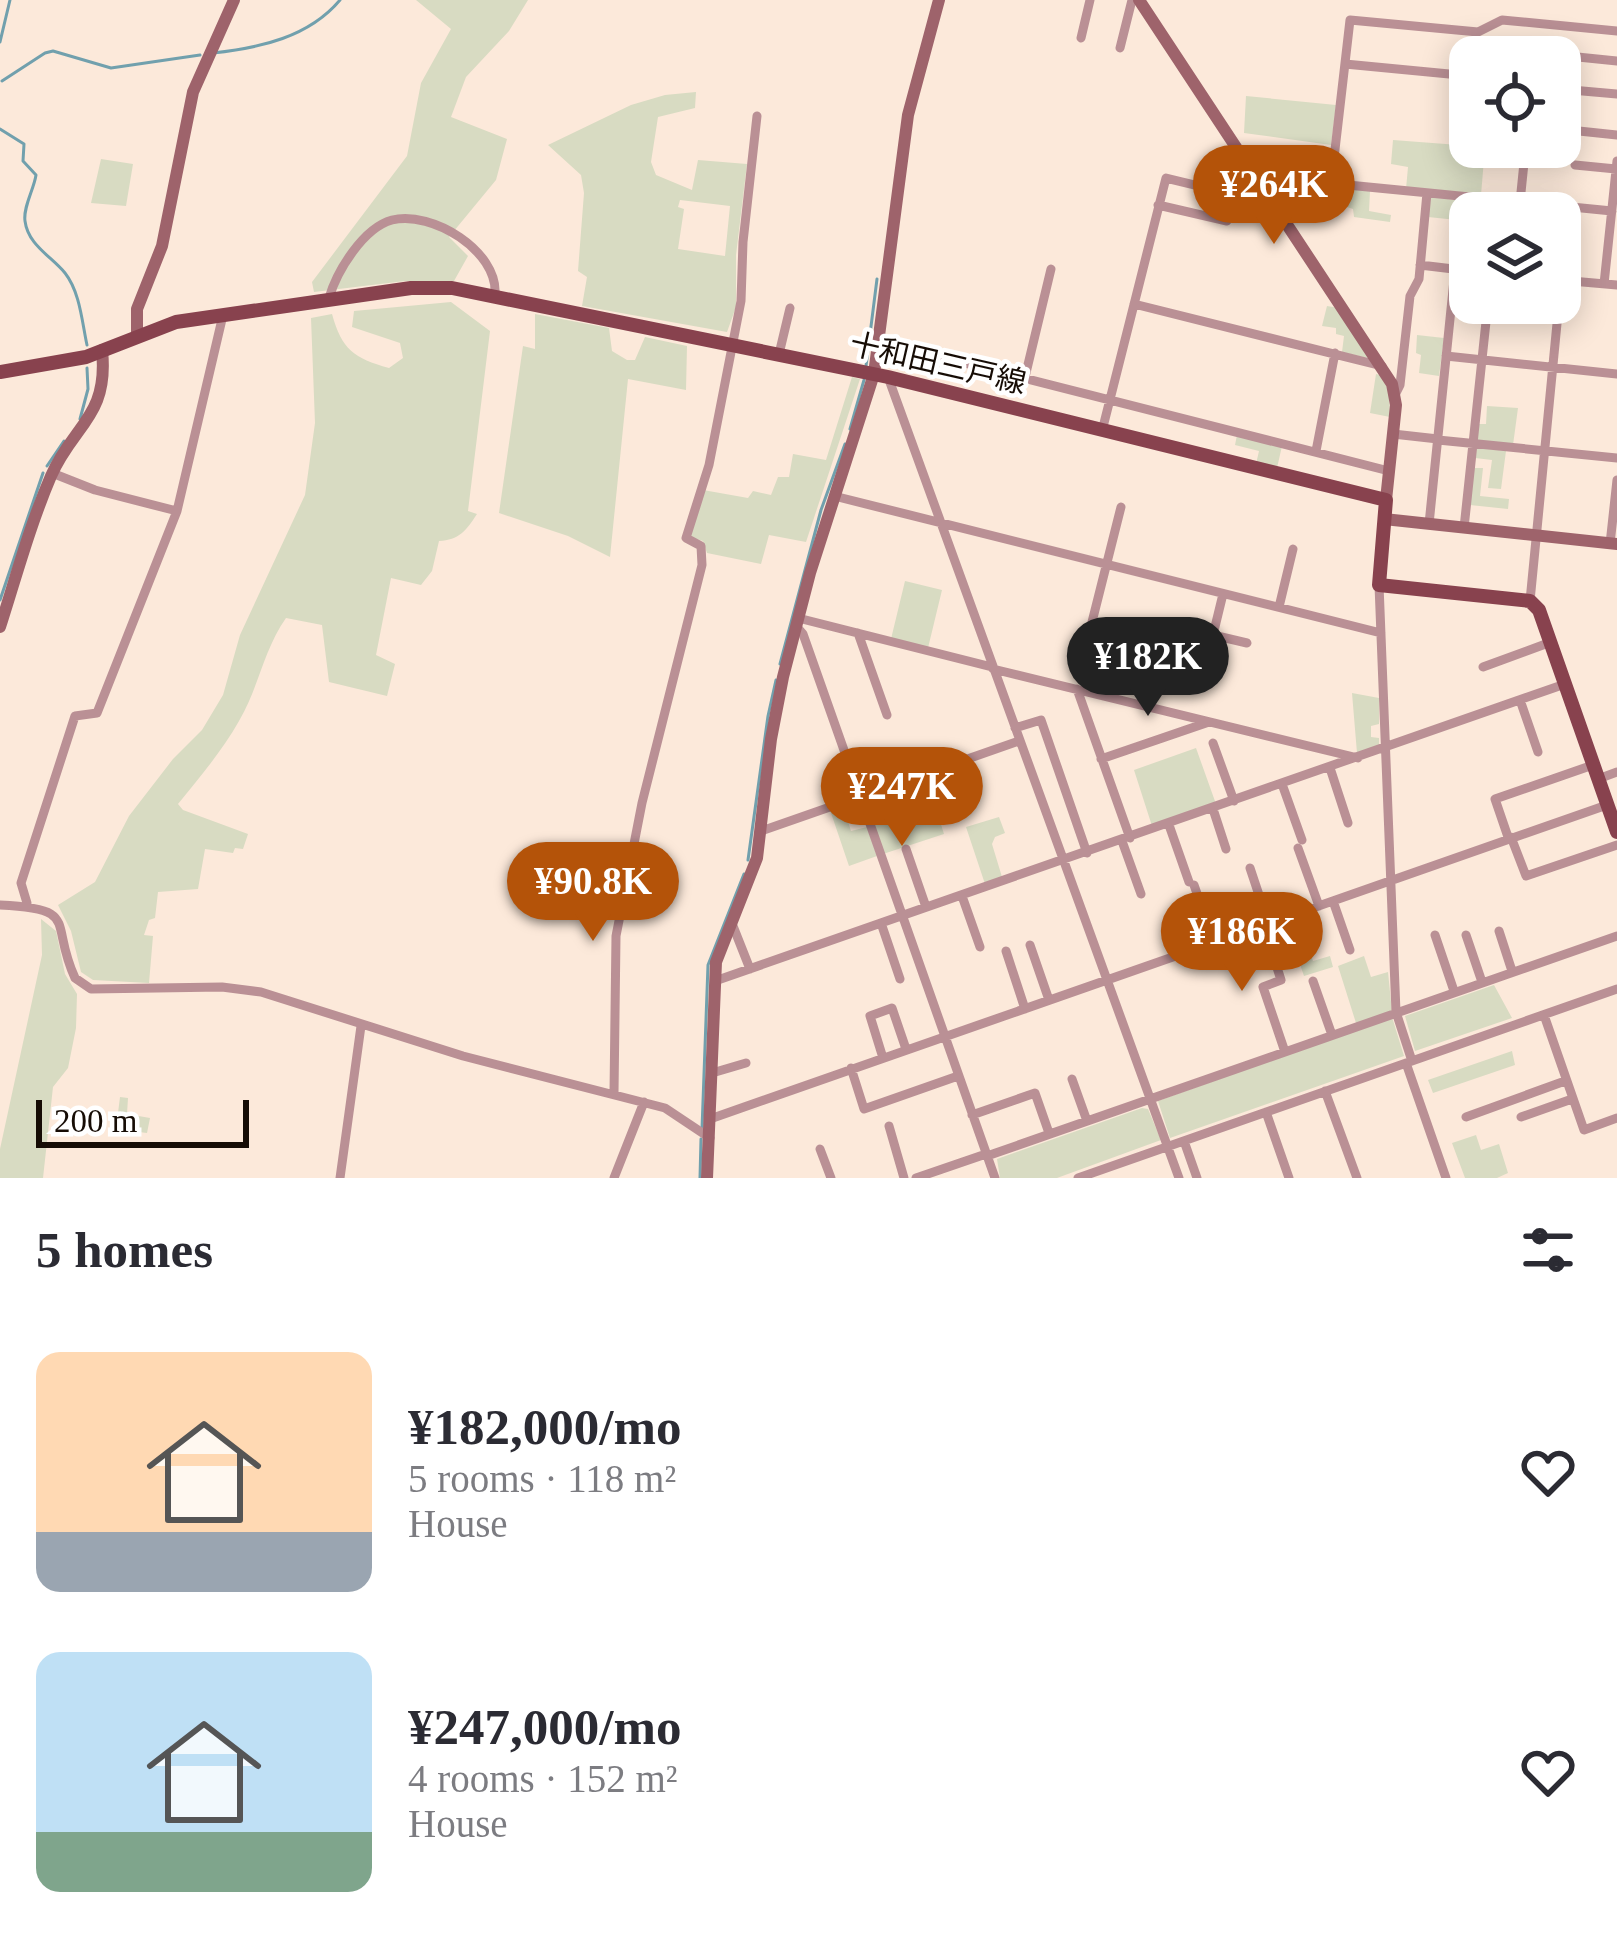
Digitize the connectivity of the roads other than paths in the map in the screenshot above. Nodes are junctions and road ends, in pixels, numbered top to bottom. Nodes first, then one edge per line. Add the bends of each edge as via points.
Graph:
1 (234, 0) edge
2 (939, 0) edge
3 (1090, 0) edge
4 (1135, 0) edge
5 (1617, 31) edge
6 (1081, 38) dead end
7 (1120, 48) dead end
8 (1581, 57) edge
9 (1617, 61) edge
10 (1346, 64) junction
11 (1449, 74) edge
12 (1581, 90) edge
13 (1617, 94) edge
14 (757, 116) dead end
15 (1581, 131) edge
16 (1617, 135) edge
17 (1581, 165) edge
18 (1617, 165) edge
19 (1256, 176) junction
20 (1331, 184) junction
21 (1427, 194) junction
22 (1233, 195) junction
23 (1449, 196) edge
24 (1275, 204) junction
25 (1158, 205) junction
26 (1581, 212) edge
27 (1613, 218) edge
28 (1420, 265) junction
29 (1051, 268) dead end
30 (1449, 269) edge
31 (1581, 282) edge
32 (1604, 284) junction
33 (1617, 285) edge
34 (494, 294) junction
35 (329, 298) junction
36 (1134, 304) junction
37 (790, 308) dead end
38 (224, 315) junction
39 (1449, 324) edge
40 (1486, 324) edge
41 (1557, 324) edge
42 (137, 334) junction
43 (878, 341) junction
44 (730, 344) junction
45 (102, 350) junction
46 (1334, 353) junction
47 (779, 354) junction
48 (1446, 356) junction
49 (1482, 360) junction
50 (1382, 366) junction
51 (1553, 368) junction
52 (0, 372) edge
53 (1617, 374) edge
54 (881, 375) junction
55 (1024, 377) junction
56 (1396, 394) junction
57 (1110, 399) junction
58 (1102, 431) junction
59 (1393, 434) junction
60 (1438, 439) junction
61 (1473, 444) junction
62 (1316, 451) junction
63 (1545, 452) junction
64 (1617, 458) edge
65 (1389, 471) junction
66 (52, 473) junction
67 (1617, 479) edge
68 (834, 496) junction
69 (1386, 500) junction
70 (1121, 507) dead end
71 (177, 512) junction
72 (1384, 519) junction
73 (940, 523) junction
74 (1429, 524) junction
75 (1465, 528) junction
76 (1537, 536) junction
77 (1614, 544) edge
78 (1294, 549) dead end
79 (1107, 564) junction
80 (1379, 585) junction
81 (1223, 594) junction
82 (1530, 601) junction
83 (1280, 607) junction
84 (797, 622) junction
85 (1092, 622) dead end
86 (0, 627) edge
87 (858, 633) junction
88 (1381, 633) junction
89 (1551, 642) junction
90 (1247, 643) dead end
91 (1484, 667) dead end
92 (992, 668) junction
93 (1565, 684) junction
94 (1077, 689) junction
95 (1520, 700) junction
96 (887, 716) dead end
97 (1209, 722) junction
98 (1015, 728) junction
99 (1019, 741) junction
100 (1213, 743) dead end
101 (1385, 748) junction
102 (1538, 752) dead end
103 (1358, 758) junction
104 (1101, 759) junction
105 (1330, 768) junction
106 (1596, 772) junction
107 (1617, 772) edge
108 (1060, 773) junction
109 (1036, 782) junction
110 (1282, 784) junction
111 (859, 797) junction
112 (1234, 801) junction
113 (1607, 805) junction
114 (1213, 809) junction
115 (1348, 823) dead end
116 (1169, 824) junction
117 (761, 831) junction
118 (1617, 832) edge
119 (1510, 837) junction
120 (1126, 840) junction
121 (1617, 844) edge
122 (1226, 849) dead end
123 (906, 850) dead end
124 (1088, 853) junction
125 (1064, 862) junction
126 (1250, 868) dead end
127 (1390, 879) junction
128 (1141, 894) dead end
129 (962, 896) junction
130 (1333, 901) junction
131 (27, 903) junction
132 (0, 904) edge
133 (1319, 906) junction
134 (926, 908) junction
135 (902, 916) junction
136 (731, 922) junction
137 (881, 923) junction
138 (1266, 923) junction
139 (1499, 931) dead end
140 (1435, 935) dead end
141 (1466, 935) dead end
142 (1617, 936) edge
143 (1214, 942) junction
144 (1030, 945) dead end
145 (980, 947) dead end
146 (1350, 950) dead end
147 (1006, 951) dead end
148 (750, 969) junction
149 (1512, 971) junction
150 (900, 979) dead end
151 (1108, 980) junction
152 (1313, 980) dead end
153 (714, 981) junction
154 (1482, 982) junction
155 (1617, 989) edge
156 (1454, 992) junction
157 (1049, 1000) junction
158 (1025, 1009) junction
159 (1396, 1012) junction
160 (1544, 1015) junction
161 (361, 1026) junction
162 (1332, 1035) junction
163 (944, 1036) junction
164 (906, 1049) junction
165 (1285, 1052) junction
166 (883, 1058) junction
167 (1409, 1062) junction
168 (746, 1063) dead end
169 (851, 1069) junction
170 (712, 1073) junction
171 (958, 1076) junction
172 (1072, 1079) dead end
173 (1565, 1081) junction
174 (1325, 1091) junction
175 (614, 1093) junction
176 (1572, 1099) junction
177 (1151, 1100) junction
178 (644, 1102) junction
179 (1266, 1112) junction
180 (972, 1114) junction
181 (1466, 1117) dead end
182 (1521, 1117) dead end
183 (1617, 1118) edge
184 (710, 1119) junction
185 (1087, 1120) junction
186 (889, 1126) dead end
187 (1049, 1133) junction
188 (704, 1135) junction
189 (1184, 1141) junction
190 (1168, 1147) junction
191 (820, 1149) dead end
192 (986, 1155) junction
193 (340, 1178) edge
194 (614, 1178) edge
195 (707, 1178) edge
196 (831, 1178) edge
197 (904, 1178) edge
198 (916, 1178) edge
199 (994, 1178) edge
200 (1078, 1178) edge
201 (1179, 1178) edge
202 (1197, 1178) edge
203 (1289, 1178) edge
204 (1357, 1178) edge
205 (1446, 1178) edge

1 - 42 street via 193,92
2 - 43 street via 914,79
3 - 6 street
4 - 7 street
4 - 19 street
5 - 10 street via 1502,20 1478,32 1350,20
8 - 9 street
10 - 11 street
10 - 20 street
12 - 13 street
14 - 44 street via 742,301
15 - 16 street
17 - 18 street
18 - 27 street
19 - 20 street
19 - 24 street
20 - 21 street
21 - 23 street
21 - 28 street
22 - 24 street
22 - 25 street via 1166,178
22 - 25 street via 1227,221
24 - 50 street
25 - 36 street
26 - 27 street
27 - 32 street
28 - 30 street
28 - 56 street
29 - 55 street
31 - 32 street
32 - 33 street
34 - 35 main road, 十和田三戸線 via 411,288
34 - 35 street via 494,277 469,244 440,227 398,219 353,253
34 - 44 main road, 十和田三戸線
35 - 38 main road, 十和田三戸線
36 - 46 street
36 - 57 street
37 - 47 street
38 - 42 main road, 十和田三戸線
38 - 71 street
39 - 48 street
40 - 49 street
41 - 51 street
42 - 45 main road, 十和田三戸線
43 - 54 street
43 - 55 street
44 - 47 main road, 十和田三戸線
44 - 175 street via 709,465 686,538 701,546 702,565 616,936
45 - 52 main road, 十和田三戸線
45 - 66 street via 94,412
46 - 50 street
46 - 62 street
47 - 54 main road, 十和田三戸線
48 - 49 street
48 - 60 street
49 - 51 street
49 - 61 street
50 - 56 street
51 - 53 street
51 - 63 street
54 - 58 main road, 十和田三戸線
54 - 68 street
54 - 73 street
55 - 57 street
56 - 59 street
57 - 58 street
57 - 62 street
58 - 69 main road, 十和田三戸線
59 - 60 street
59 - 65 street
60 - 61 street
60 - 74 street
61 - 63 street
61 - 75 street
62 - 65 street
63 - 64 street
63 - 76 street
65 - 69 street
66 - 71 street
66 - 86 street
67 - 77 street
68 - 73 street
68 - 84 street
69 - 72 main road
70 - 79 street
71 - 131 street via 97,713 75,716 21,883
72 - 74 street
72 - 80 main road
73 - 79 street
73 - 92 street
74 - 75 street
75 - 76 street
76 - 77 street
76 - 82 street
78 - 83 street
79 - 81 street
79 - 85 street
80 - 82 main road
80 - 88 street
81 - 83 street
81 - 90 street via 1213,635
82 - 89 main road
83 - 88 street
84 - 87 street
84 - 111 street
84 - 117 street
87 - 92 street
87 - 96 street
88 - 101 street
89 - 91 street
89 - 93 main road
92 - 94 street
92 - 98 street
93 - 95 street
93 - 106 main road
94 - 97 street
94 - 104 street
95 - 101 street
95 - 102 street
97 - 103 street
97 - 104 street
98 - 99 street
98 - 108 street via 1041,720
99 - 109 street
99 - 111 street
100 - 112 street
101 - 103 street
101 - 127 street
103 - 105 street
104 - 120 street
105 - 110 street
105 - 115 street
106 - 107 street
106 - 113 main road
106 - 119 street via 1495,799
108 - 109 street
108 - 124 street
109 - 125 street
110 - 112 street
110 - 133 street
111 - 117 street
111 - 135 street
112 - 114 street
113 - 118 main road
113 - 119 street
114 - 116 street
114 - 122 street
116 - 120 street
116 - 143 street
117 - 136 street
119 - 121 street via 1526,876
119 - 127 street
120 - 124 street
120 - 128 street
123 - 134 street
124 - 125 street
125 - 129 street
125 - 151 street
126 - 138 street
127 - 130 street
127 - 159 street
129 - 134 street
129 - 145 street
130 - 133 street
130 - 146 street
131 - 132 street
131 - 161 street via 64,929 80,986 248,989
133 - 138 street
134 - 135 street
135 - 137 street
135 - 163 street
136 - 148 street
136 - 153 street
137 - 148 street
137 - 150 street
138 - 143 street
138 - 165 street via 1281,980 1263,987
139 - 149 street
140 - 156 street
141 - 154 street
142 - 149 street
143 - 151 street
144 - 157 street
147 - 158 street
148 - 153 street
149 - 154 street
151 - 157 street
151 - 177 street
152 - 162 street
153 - 170 street
154 - 156 street
155 - 160 street
156 - 159 street
157 - 158 street
158 - 163 street
159 - 162 street
159 - 167 street
160 - 167 street
160 - 173 street
161 - 175 street
161 - 193 street
162 - 165 street
163 - 164 street
163 - 171 street
164 - 166 street
164 - 166 street via 892,1008 870,1016
165 - 177 street
166 - 169 street
167 - 174 street
167 - 205 street
168 - 170 street
169 - 171 street via 864,1109
169 - 184 street
170 - 184 street
171 - 180 street
172 - 185 street
173 - 176 street
173 - 181 street
174 - 179 street
174 - 204 street
175 - 178 street
176 - 182 street
176 - 183 street via 1583,1130
177 - 185 street
177 - 190 street
178 - 188 street
178 - 194 street
179 - 189 street
179 - 203 street
180 - 187 street via 1035,1093
180 - 192 street
184 - 188 street
185 - 187 street
186 - 197 street
187 - 192 street
188 - 195 street
189 - 190 street
189 - 202 street
190 - 200 street
190 - 201 street
191 - 196 street
192 - 198 street
192 - 199 street

